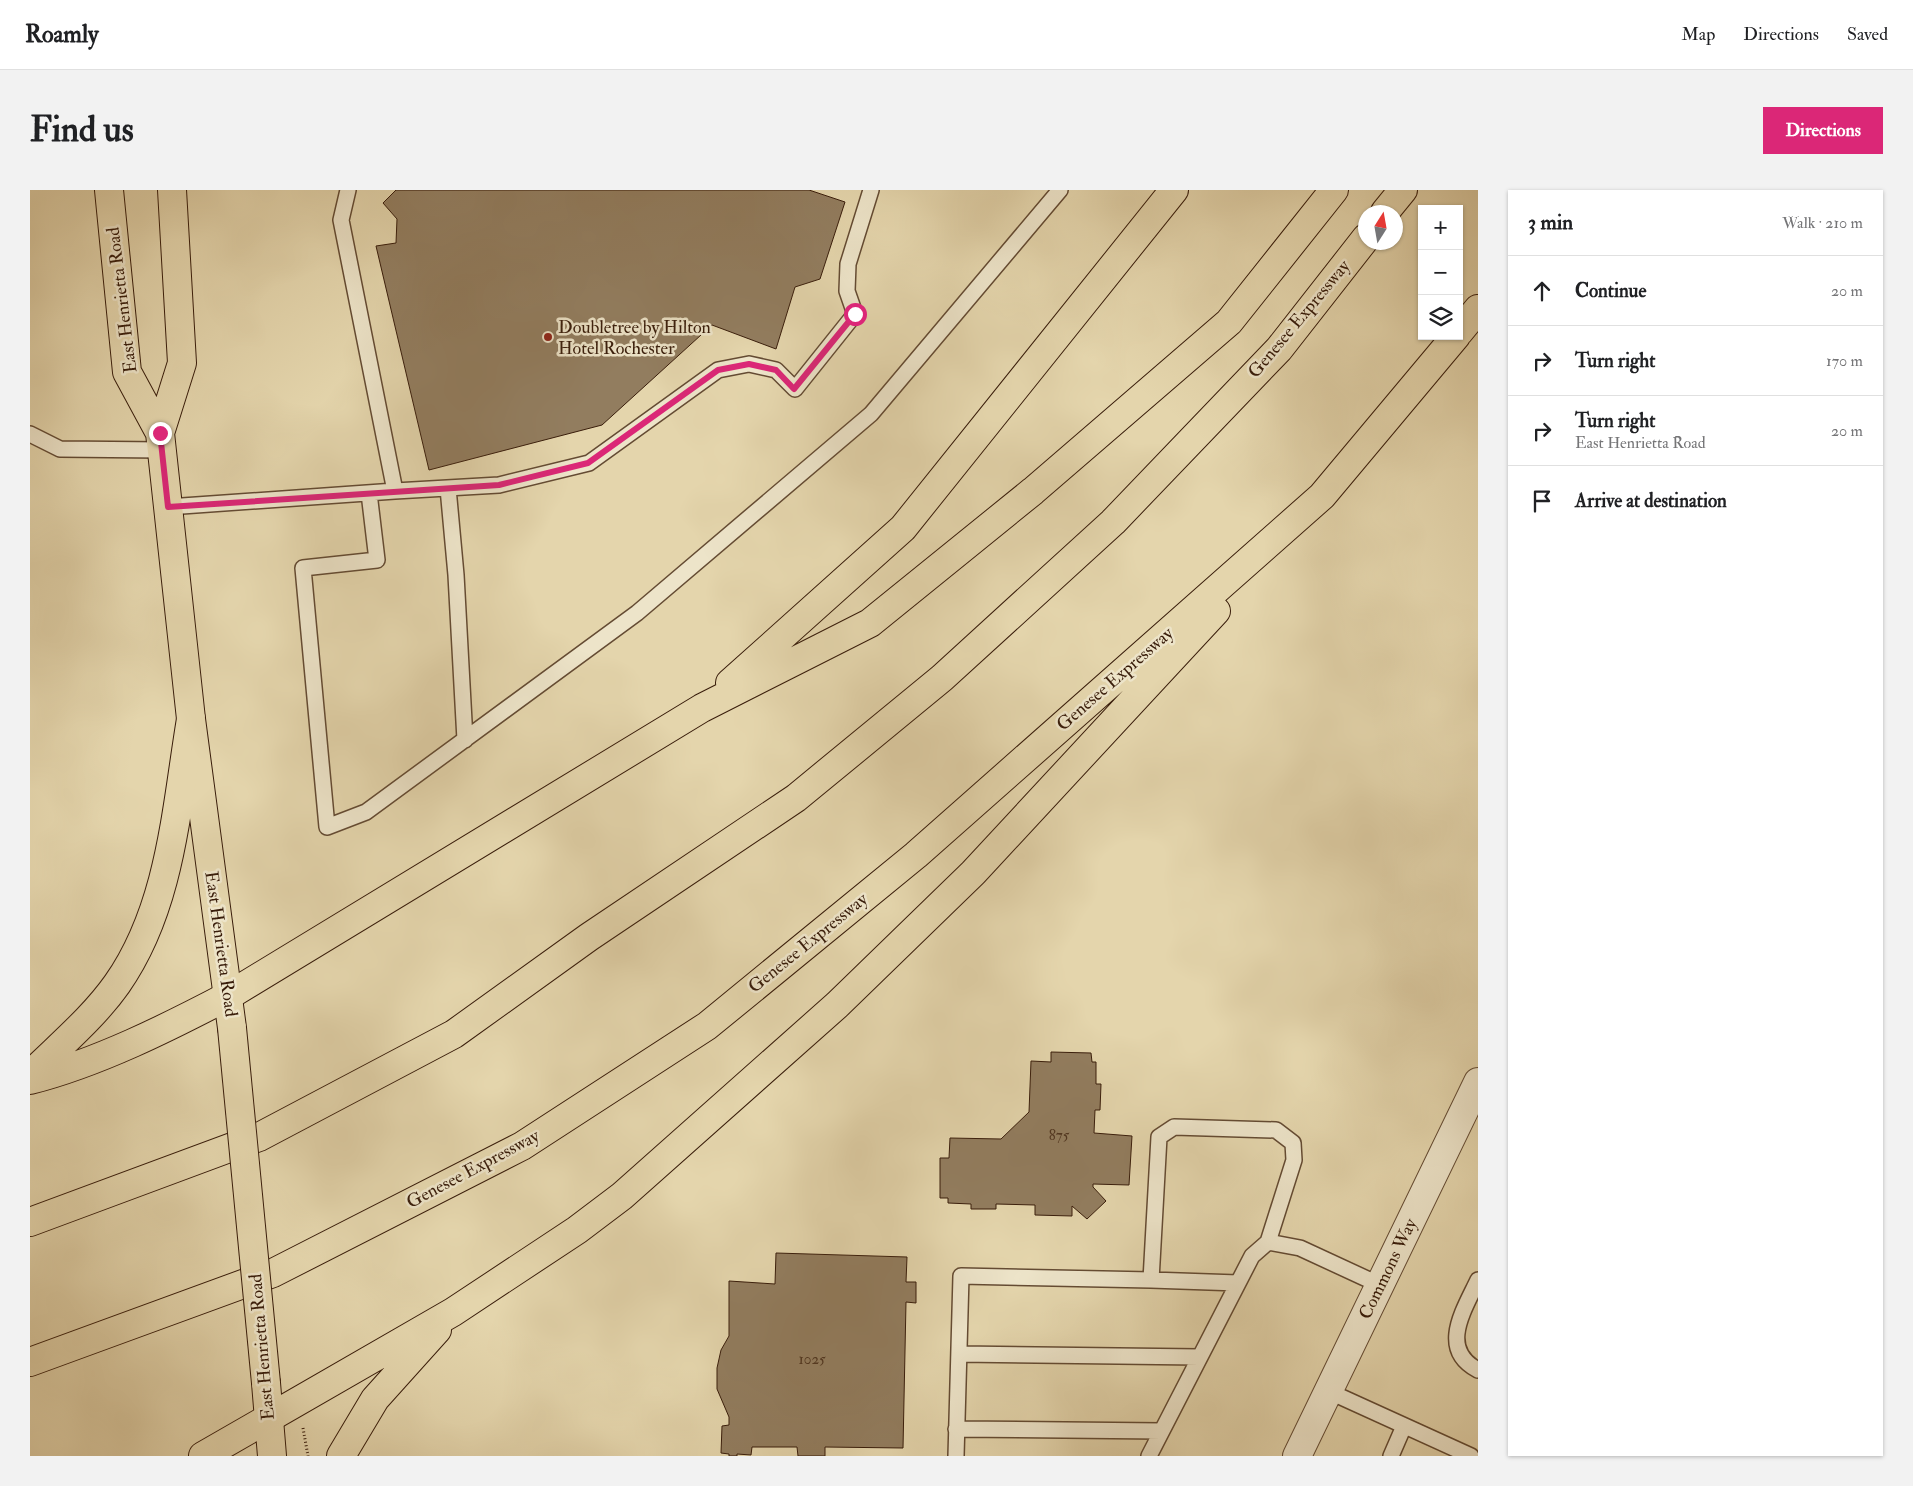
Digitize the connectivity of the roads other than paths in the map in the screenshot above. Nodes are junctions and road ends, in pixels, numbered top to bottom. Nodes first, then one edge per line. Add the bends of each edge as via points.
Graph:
1 (109, 190) edge
2 (172, 190) edge
3 (348, 190) edge
4 (871, 190) edge
5 (1060, 190) edge
6 (1174, 190) edge
7 (1334, 190) edge
8 (1403, 190) edge
9 (1391, 205) edge
10 (1358, 248) edge
11 (1478, 309) edge
12 (1463, 327) edge
13 (1453, 340) edge
14 (30, 434) edge
15 (161, 442) junction
16 (448, 488) junction
17 (396, 491) junction
18 (369, 493) junction
19 (1322, 496) junction
20 (168, 507) junction
21 (702, 708) junction
22 (191, 719) junction
23 (465, 740) junction
24 (228, 996) junction
25 (30, 1075) edge
26 (30, 1080) edge
27 (1478, 1082) edge
28 (30, 1222) edge
29 (1268, 1242) junction
30 (1151, 1280) junction
31 (1478, 1280) edge
32 (1238, 1283) junction
33 (1380, 1285) junction
34 (453, 1312) junction
35 (959, 1354) junction
36 (1198, 1357) junction
37 (30, 1362) edge
38 (1478, 1370) edge
39 (1328, 1391) junction
40 (269, 1420) junction
41 (1404, 1426) junction
42 (956, 1429) junction
43 (1161, 1431) junction
44 (203, 1456) edge
45 (272, 1456) edge
46 (341, 1456) edge
47 (956, 1456) edge
48 (1148, 1456) edge
49 (1297, 1456) edge
50 (1391, 1456) edge
51 (1471, 1456) edge

1 - 15 main road, East Henrietta Road via 127,372
2 - 15 main road, East Henrietta Road via 182,364
3 - 17 lane via 341,220
4 - 16 lane via 848,264 847,291 855,314 794,389 776,370 749,364 718,370 588,463 499,485
5 - 23 lane via 871,414 637,613
6 - 21 main road via 903,528
7 - 21 main road via 1229,322 1033,491 870,623
8 - 9 main road
10 - 28 main road, Genesee Expressway via 1278,348 1113,522 942,678 796,798 589,937 454,1034 259,1137
11 - 12 main road
13 - 19 main road, Genesee Expressway
14 - 15 lane via 60,449
15 - 20 main road, East Henrietta Road
16 - 17 lane
16 - 23 lane
17 - 18 lane
18 - 20 lane
18 - 23 lane via 377,560 303,568 327,827 366,812
19 - 34 main road via 973,873 837,1005 622,1196 578,1230
19 - 37 main road, Genesee Expressway via 916,855 707,1026 522,1146 273,1273
20 - 22 main road, East Henrietta Road
21 - 24 main road
22 - 24 main road, East Henrietta Road
22 - 25 main road via 168,860 155,910 137,952 116,986
24 - 26 main road via 170,1027 58,1073
24 - 40 main road, East Henrietta Road, bridge
27 - 33 street, Commons Way
29 - 30 lane via 1294,1160 1293,1143 1276,1130 1174,1127 1159,1137
29 - 32 lane via 1252,1256
29 - 33 lane via 1300,1248
30 - 32 lane
30 - 35 lane via 961,1276
31 - 38 lane via 1456,1329 1457,1349 1466,1364
32 - 36 lane
33 - 39 street, Commons Way
34 - 40 main road
34 - 46 main road via 376,1399
35 - 36 lane
35 - 42 lane
36 - 43 lane
39 - 41 lane
39 - 49 street, Commons Way
40 - 44 main road
40 - 45 main road, East Henrietta Road
41 - 50 lane
41 - 51 lane
42 - 43 lane
42 - 47 lane
43 - 48 lane

